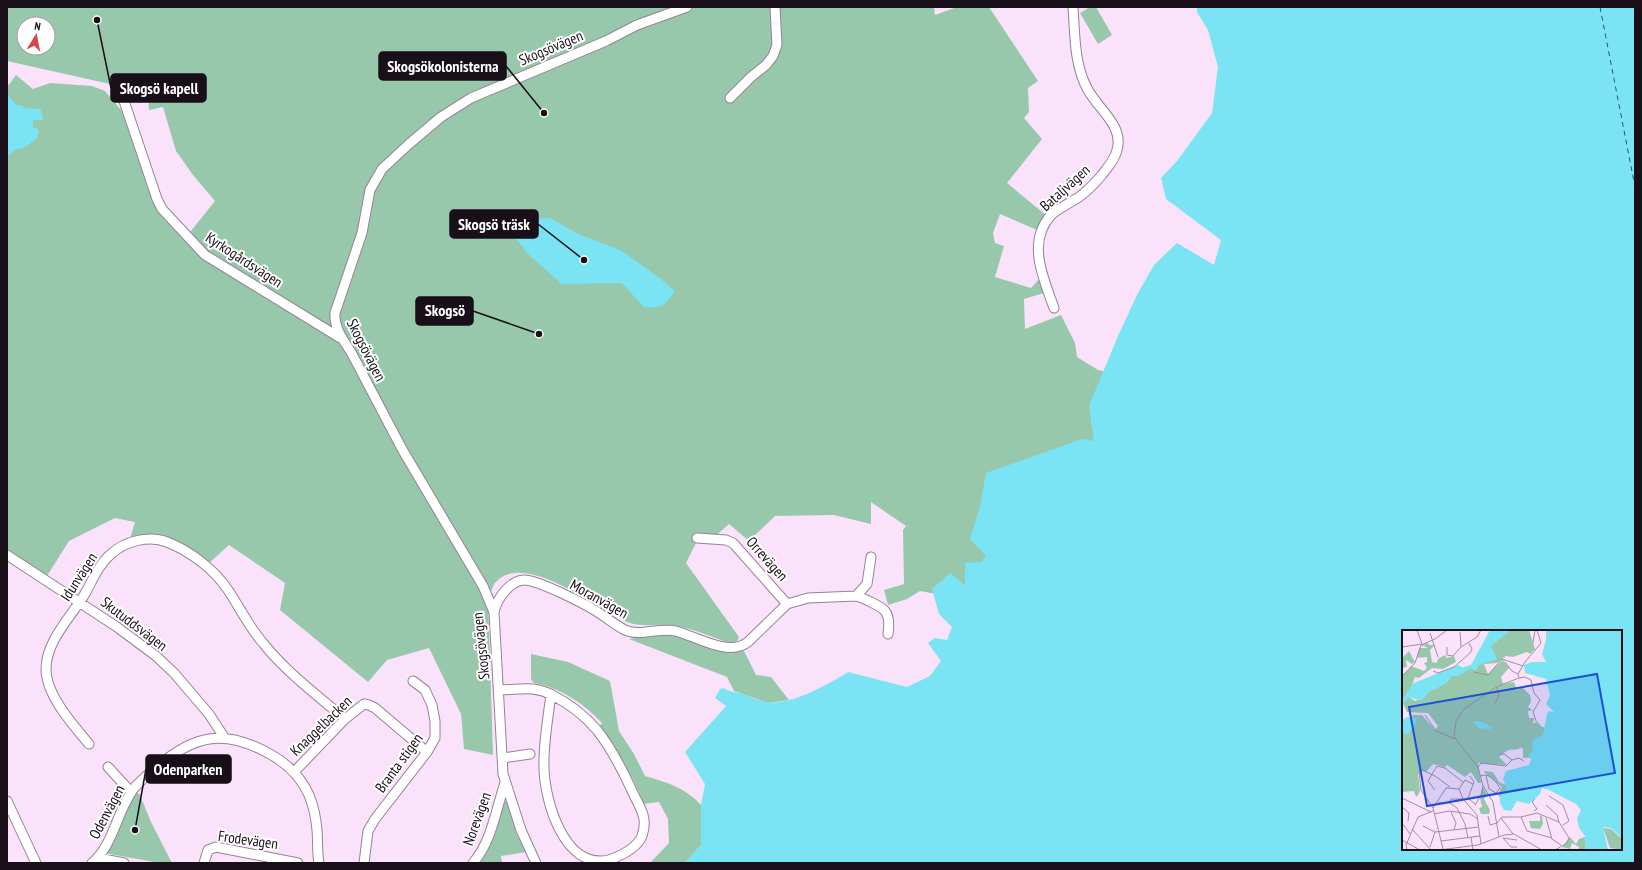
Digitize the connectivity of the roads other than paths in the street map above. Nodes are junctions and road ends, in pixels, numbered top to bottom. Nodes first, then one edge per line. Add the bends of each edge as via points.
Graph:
1 (687, 7) edge
2 (775, 7) edge
3 (1073, 7) edge
4 (121, 92) dead end
5 (730, 98) dead end
6 (1054, 308) dead end
7 (342, 339) junction
8 (697, 538) dead end
9 (7, 554) edge
10 (871, 557) dead end
11 (856, 596) junction
12 (80, 602) junction
13 (787, 604) junction
14 (494, 612) junction
15 (888, 634) dead end
16 (413, 681) dead end
17 (499, 690) junction
18 (551, 694) junction
19 (345, 718) junction
20 (224, 737) junction
21 (89, 744) dead end
22 (427, 752) junction
23 (530, 754) dead end
24 (503, 758) junction
25 (108, 767) dead end
26 (294, 772) junction
27 (505, 783) junction
28 (131, 792) junction
29 (7, 801) edge
30 (95, 861) edge
31 (36, 863) edge
32 (124, 863) edge
33 (204, 863) edge
34 (298, 863) edge
35 (316, 863) edge
36 (364, 863) edge
37 (474, 863) edge
38 (536, 863) edge

1 - 7 street, Skogsövägen via 636,25 606,41 471,98 441,116 382,169 370,190 362,233 336,313 336,325
2 - 5 street via 777,45 773,56
3 - 6 street, Bataljvägen via 1080,72 1088,90 1119,134 1119,142 1117,152 1092,186 1051,216 1043,230 1038,252 1039,265
4 - 7 street, Kyrkogårdsvägen via 162,209 205,255
7 - 14 street, Skogsövägen via 402,449 483,586
8 - 13 street, Orrevägen via 726,540 733,543
9 - 12 street, Skutuddsvägen
10 - 11 street via 867,584
11 - 13 street, Moranvägen via 808,598
11 - 15 street, Moranvägen via 885,611 889,620
12 - 19 street, Idunvägen via 110,554 120,548 154,538 179,547 192,555 227,588 264,645
12 - 20 street, Skutuddsvägen via 139,644 174,673 209,714
12 - 21 street, Idunvägen via 51,648 46,667 52,692 70,721
13 - 14 street, Moranvägen via 748,642 742,647 735,648 668,630 630,632 595,610 528,581 521,580 505,591 496,603
14 - 17 street, Skogsövägen
16 - 22 street, Branta stigen via 425,690 435,720 435,738
17 - 18 street via 534,687
17 - 24 street, Skogsövägen
18 - 18 street via 570,705 596,730 619,764 643,814 643,831 638,843 606,861 591,861 575,853 566,843 553,818 544,768
19 - 22 street, Knaggelbacken via 364,704 369,704
19 - 26 street, Knaggelbacken
20 - 26 street, Odenvägen via 254,746 277,758
20 - 28 street, Odenvägen via 199,740 178,750
22 - 36 street, Branta stigen via 368,831
23 - 24 street
24 - 27 street, Skogsövägen
25 - 28 street
26 - 35 street, Odenvägen via 308,794 313,809 317,828
27 - 37 street, Norevägen via 489,836
27 - 38 street, Skogsövägen via 521,830
28 - 30 street, Odenvägen
29 - 31 street
30 - 32 street
33 - 34 street, Frodevägen via 208,850 216,846

